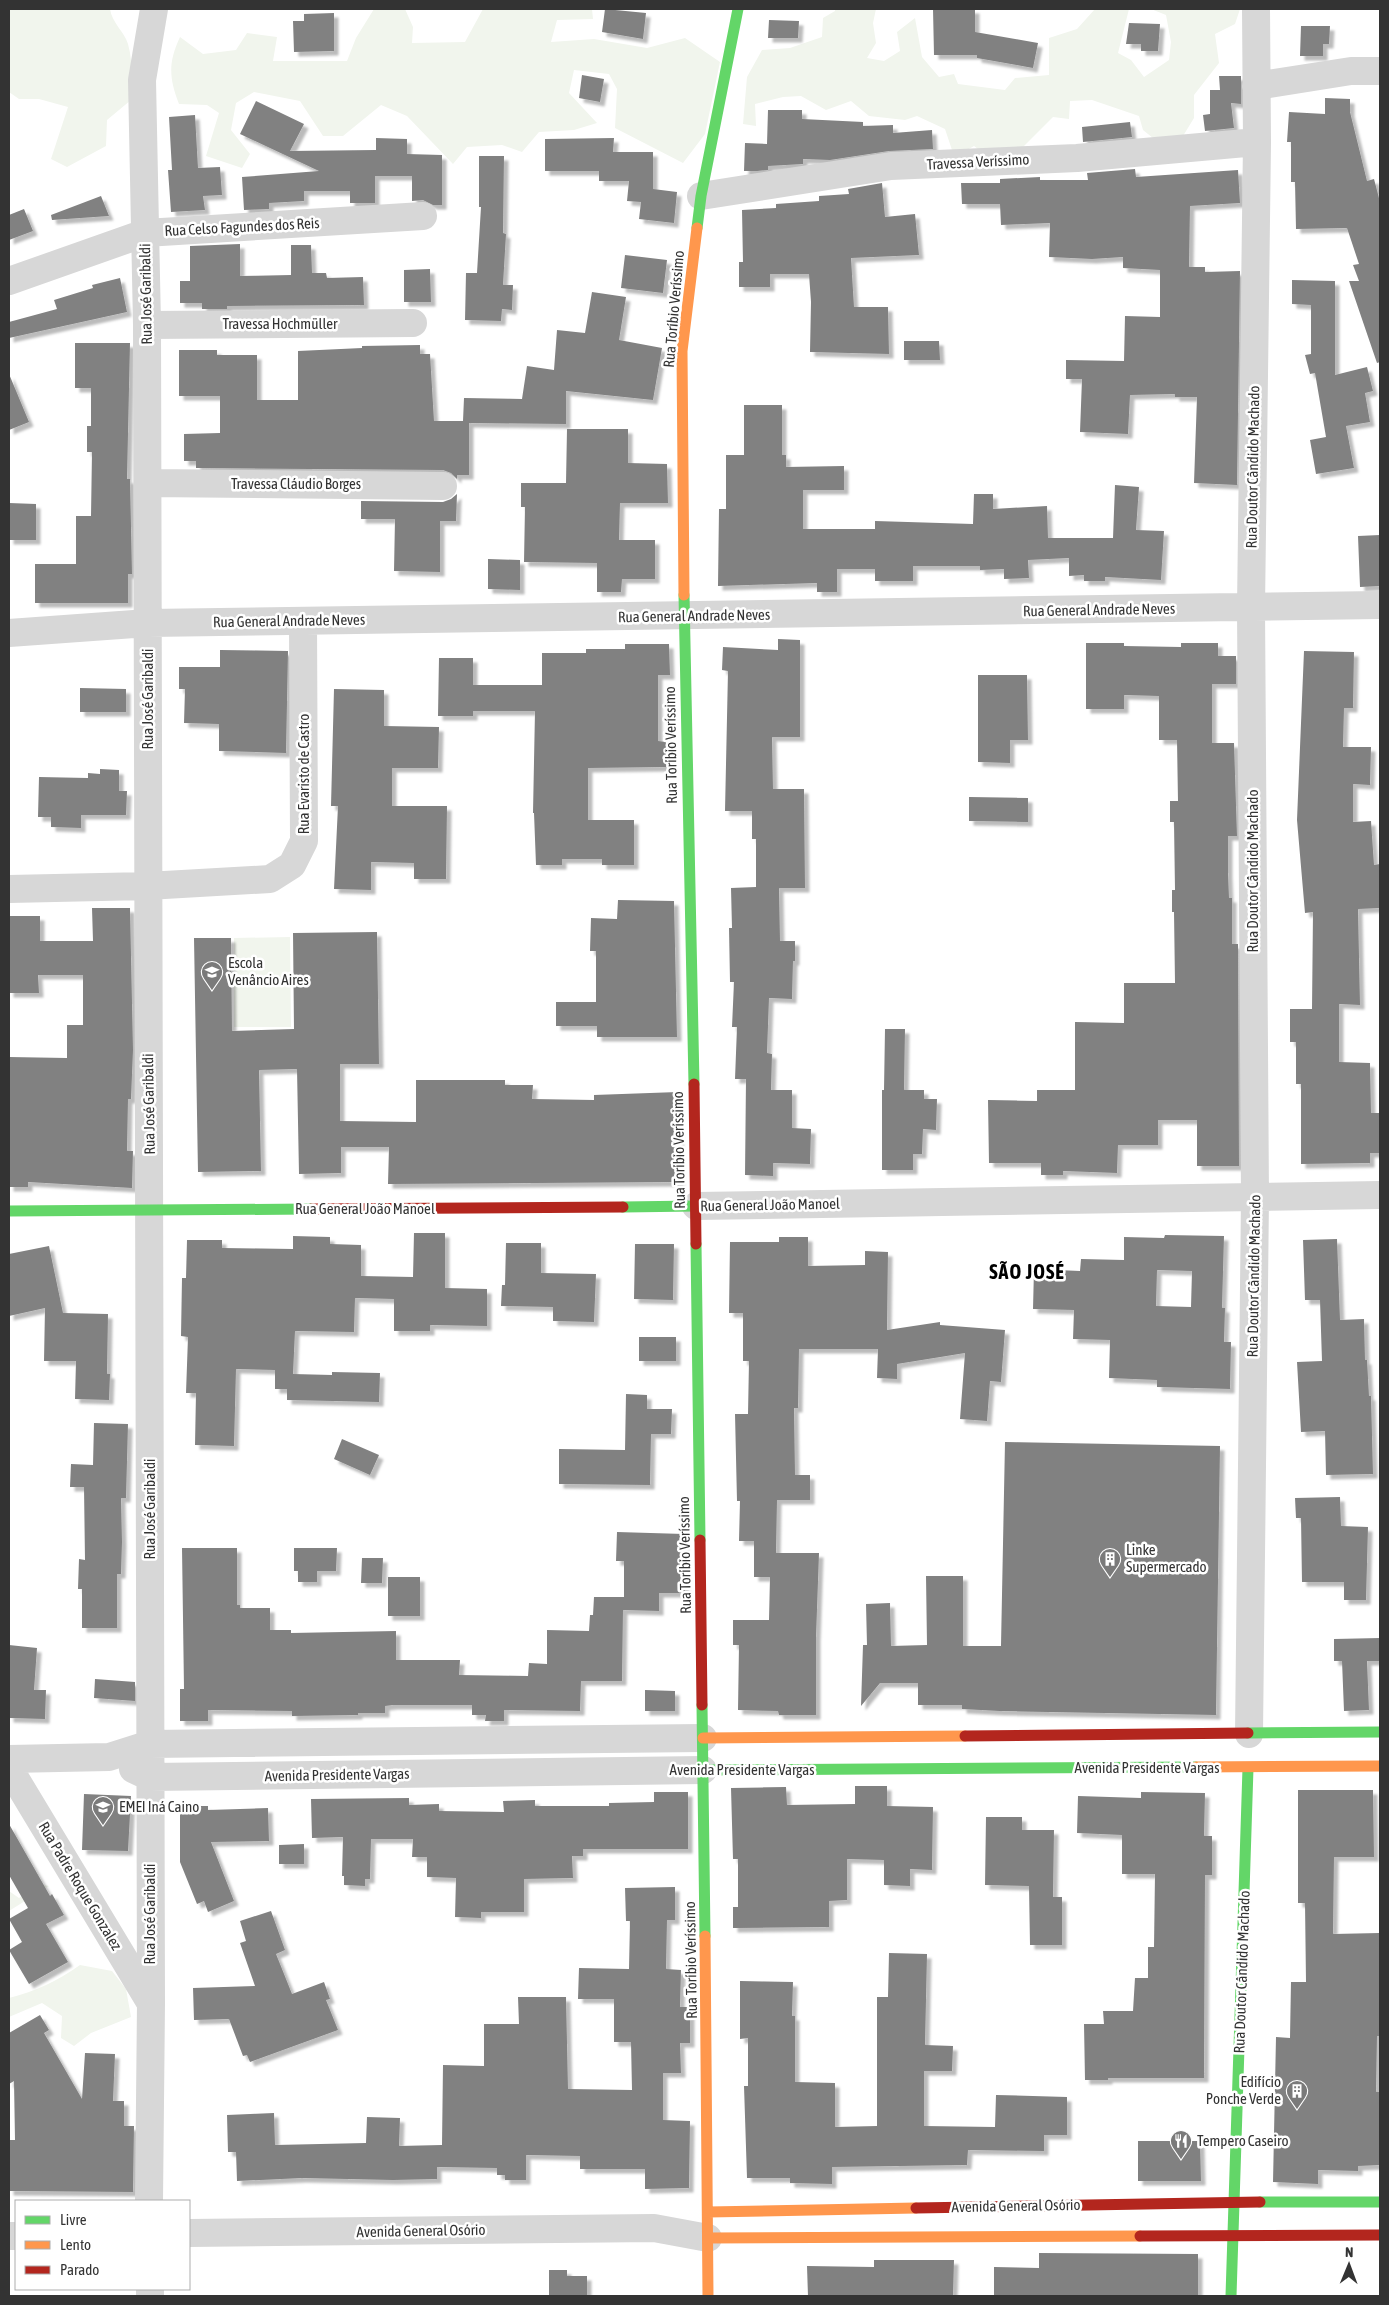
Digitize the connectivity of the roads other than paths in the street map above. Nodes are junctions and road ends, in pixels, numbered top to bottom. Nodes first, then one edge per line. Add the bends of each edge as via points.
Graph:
1 (154, 9) edge
2 (738, 9) edge
3 (1256, 9) edge
4 (1380, 71) edge
5 (1256, 86) junction
6 (1257, 142) junction
7 (701, 196) junction
8 (423, 216) dead end
9 (145, 233) junction
10 (9, 281) edge
11 (413, 323) dead end
12 (147, 325) junction
13 (148, 483) junction
14 (443, 486) dead end
15 (1380, 605) edge
16 (1251, 608) junction
17 (684, 616) junction
18 (303, 621) junction
19 (148, 623) junction
20 (9, 633) edge
21 (147, 886) junction
22 (9, 889) edge
23 (1380, 1195) edge
24 (1255, 1197) junction
25 (696, 1206) junction
26 (150, 1210) junction
27 (9, 1211) edge
28 (1380, 1732) edge
29 (703, 1738) junction
30 (150, 1744) junction
31 (1249, 1747) junction
32 (109, 1757) junction
33 (9, 1759) edge
34 (1380, 1766) edge
35 (9, 1768) edge
36 (1248, 1768) junction
37 (704, 1770) junction
38 (150, 1777) junction
39 (151, 2003) junction
40 (148, 2200) edge
41 (1234, 2202) junction
42 (1380, 2202) edge
43 (1067, 2205) junction
44 (927, 2223) junction
45 (708, 2225) junction
46 (190, 2234) edge
47 (1380, 2235) edge
48 (1066, 2236) junction
49 (1233, 2236) junction
50 (708, 2296) edge
51 (1232, 2296) edge

1 - 9 street, Rua José Garibaldi via 142,80
2 - 7 main road, Rua Toríbio Veríssimo
3 - 5 street, Rua Doutor Cândido Machado
4 - 5 street via 1351,71
5 - 6 street, Rua Doutor Cândido Machado
6 - 7 street, Travessa Veríssimo via 1077,158 891,166
6 - 16 street, Rua Doutor Cândido Machado
7 - 17 main road, Rua Toríbio Veríssimo via 682,351
8 - 9 street, Rua Celso Fagundes dos Reis
9 - 10 street, Rua Celso Fagundes dos Reis
9 - 12 street, Rua José Garibaldi
11 - 12 street, Travessa Hochmüller
12 - 13 street, Rua José Garibaldi
13 - 14 street, Travessa Cláudio Borges
13 - 19 street, Rua José Garibaldi
15 - 16 street, Rua General Andrade Neves
16 - 17 street, Rua General Andrade Neves
16 - 24 street, Rua Doutor Cândido Machado
17 - 18 street, Rua General Andrade Neves
17 - 25 main road, Rua Toríbio Veríssimo
18 - 19 street, Rua General Andrade Neves
18 - 21 street, Rua Evaristo de Castro via 304,841 292,865 270,879
19 - 20 street, Rua General Andrade Neves
19 - 21 street, Rua José Garibaldi
21 - 22 street, Rua Evaristo de Castro
21 - 26 street, Rua José Garibaldi
23 - 24 street, Rua General João Manoel
24 - 25 street, Rua General João Manoel
24 - 31 street, Rua Doutor Cândido Machado
25 - 26 main road, Rua General João Manoel
25 - 29 main road, Rua Toríbio Veríssimo
26 - 27 main road, Rua General João Manoel
26 - 30 street, Rua José Garibaldi
28 - 31 main road, Avenida Presidente Vargas
29 - 30 street, Avenida Presidente Vargas
29 - 31 main road, Avenida Presidente Vargas
29 - 37 main road, Rua Toríbio Veríssimo
30 - 32 street, Avenida Presidente Vargas
30 - 38 street, Rua José Garibaldi
31 - 36 main road via 1240,1764
31 - 36 main road via 1258,1764
32 - 33 street, Avenida Presidente Vargas
32 - 38 street, Avenida Presidente Vargas
34 - 36 main road, Avenida Presidente Vargas
35 - 39 street, Rua Padre Roque Gonzalez
36 - 37 main road, Avenida Presidente Vargas
36 - 41 main road, Rua Doutor Cândido Machado
37 - 38 street, Avenida Presidente Vargas
37 - 45 main road, Rua Toríbio Veríssimo
38 - 39 street, Rua José Garibaldi
39 - 40 street, Rua José Garibaldi
41 - 42 main road, Avenida General Osório
41 - 43 main road, Avenida General Osório
41 - 49 main road, Rua Doutor Cândido Machado
43 - 44 main road, Avenida General Osório
43 - 48 main road
44 - 45 main road, Avenida General Osório
44 - 45 main road, Avenida General Osório
44 - 48 main road, Avenida General Osório
45 - 46 street, Avenida General Osório
45 - 50 main road, Rua Toríbio Veríssimo
47 - 49 main road, Avenida General Osório
48 - 49 main road, Avenida General Osório
49 - 51 main road, Rua Doutor Cândido Machado

